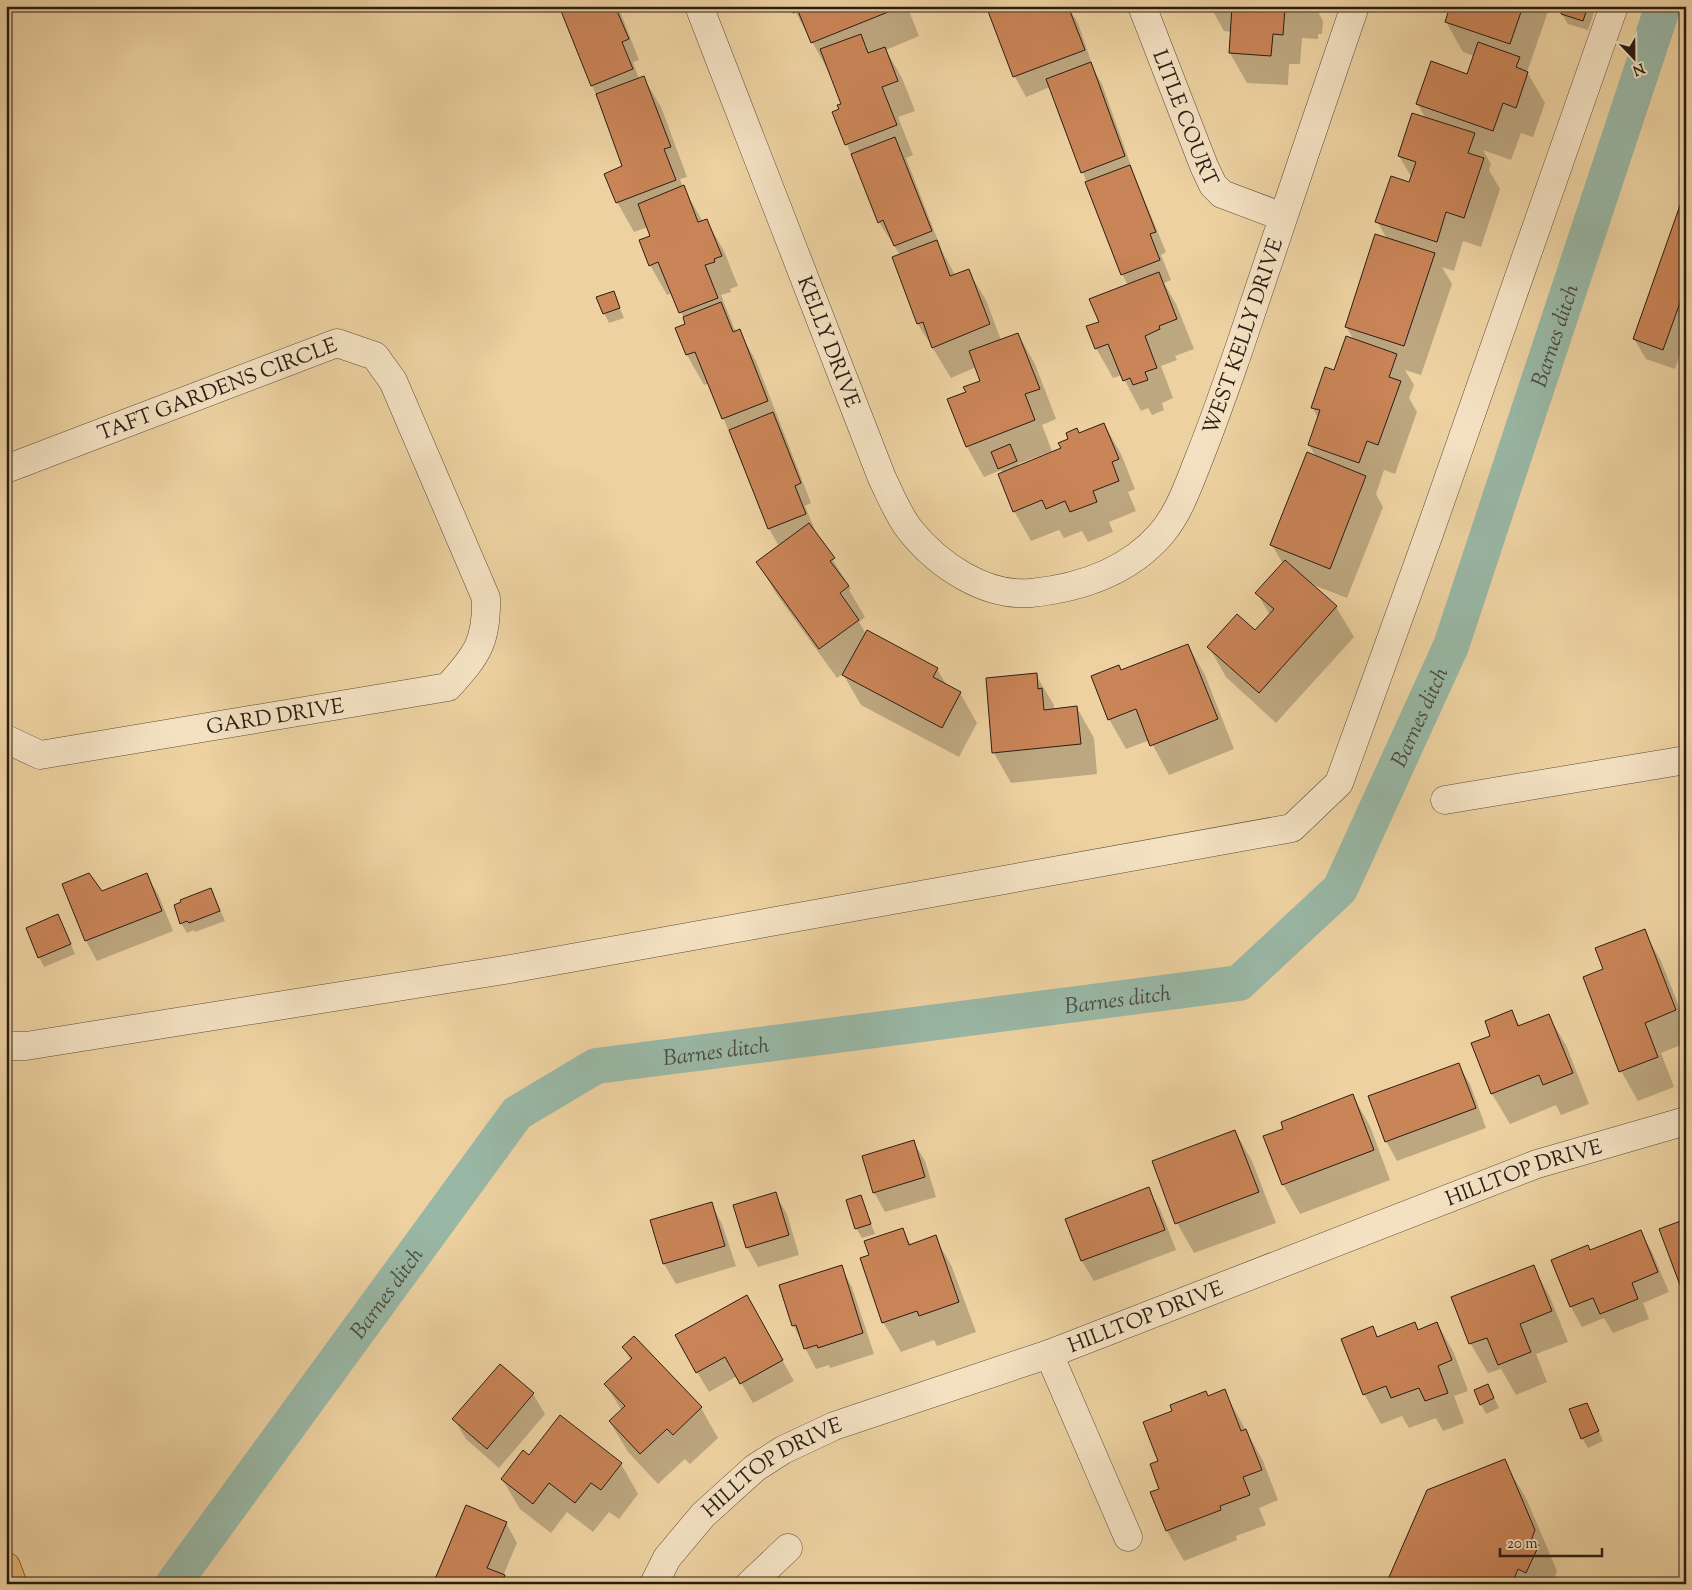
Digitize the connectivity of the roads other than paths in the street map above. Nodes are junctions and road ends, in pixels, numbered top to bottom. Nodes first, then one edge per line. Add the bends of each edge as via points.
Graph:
1 (699, 6) edge
2 (1142, 6) edge
3 (1355, 6) edge
4 (1614, 6) edge
5 (1284, 217) junction
6 (6, 469) edge
7 (1043, 592) joint
8 (486, 598) joint
9 (6, 739) edge
10 (1686, 760) edge
11 (1445, 800) dead end
12 (6, 1046) edge
13 (1686, 1121) edge
14 (1049, 1354) junction
15 (1128, 1537) dead end
16 (788, 1548) dead end
17 (6, 1566) edge
18 (13, 1584) edge
19 (654, 1584) edge
20 (750, 1584) edge

1 - 7 street, KELLY DRIVE via 882,478 909,529 941,562 971,580 1001,591
2 - 5 street, LITLE COURT via 1213,185 1222,194
3 - 5 street, WEST KELLY DRIVE
4 - 12 street via 1339,783 1292,828 510,969 36,1044
5 - 7 street, WEST KELLY DRIVE via 1218,410 1175,514 1143,552 1110,572 1067,588
6 - 8 street, TAFT GARDENS CIRCLE via 337,343 375,356 393,381
8 - 9 street, GARD DRIVE via 487,626 472,661 448,687 40,755
10 - 11 street
13 - 14 street, HILLTOP DRIVE via 1537,1164
14 - 15 street
14 - 19 street, HILLTOP DRIVE via 834,1426 784,1450 756,1468 702,1515 667,1558
16 - 20 street
17 - 18 main road

